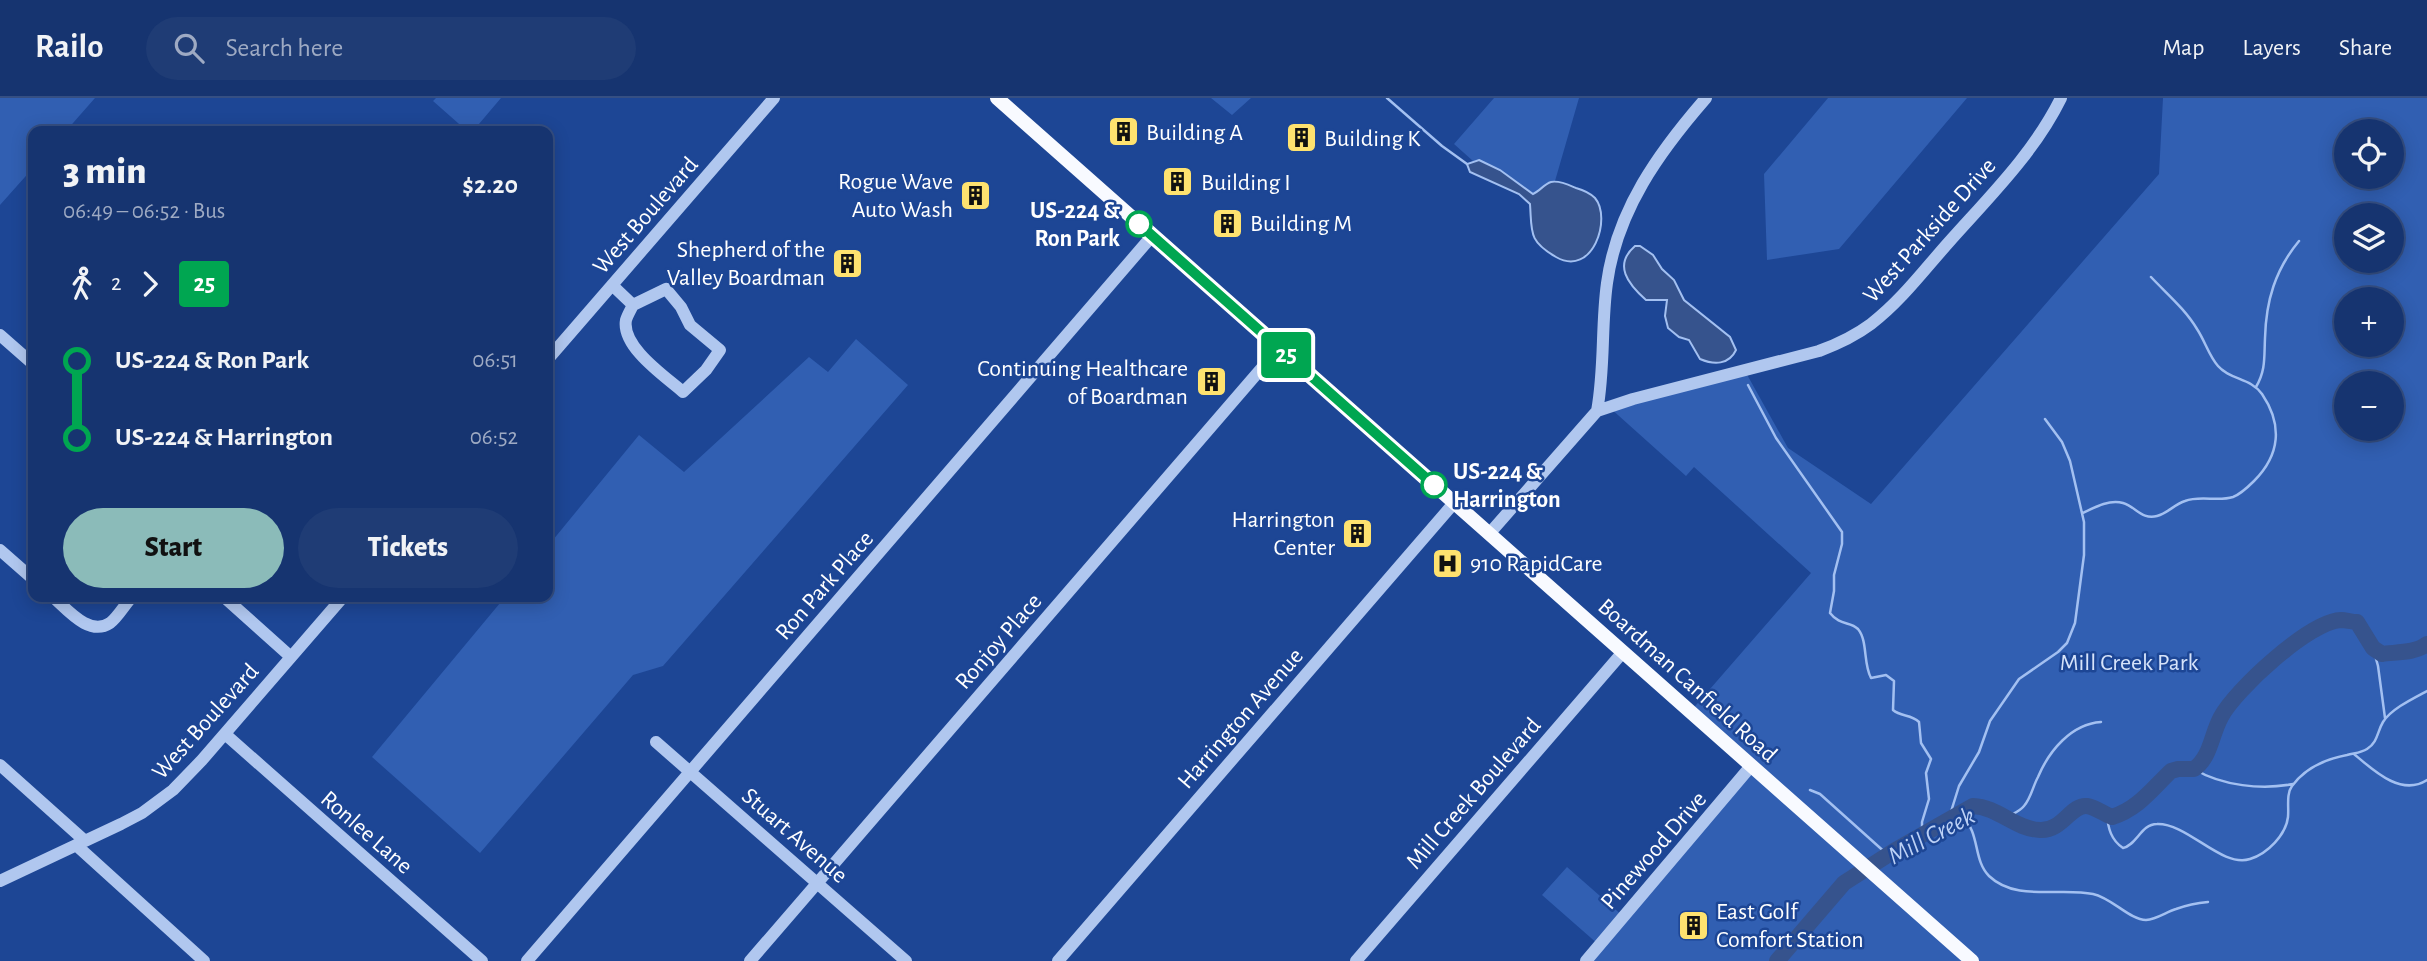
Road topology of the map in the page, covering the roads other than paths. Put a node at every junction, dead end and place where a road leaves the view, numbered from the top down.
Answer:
1 (774, 98) edge
2 (997, 98) edge
3 (1706, 98) edge
4 (2061, 98) edge
5 (1152, 236) junction
6 (612, 285) junction
7 (633, 305) junction
8 (0, 335) edge
9 (1279, 348) junction
10 (553, 353) edge
11 (28, 360) edge
12 (1597, 411) junction
13 (1454, 503) junction
14 (1489, 534) junction
15 (0, 550) edge
16 (28, 575) edge
17 (59, 602) edge
18 (128, 602) edge
19 (230, 602) edge
20 (339, 602) edge
21 (1623, 652) junction
22 (291, 657) junction
23 (225, 734) junction
24 (656, 742) dead end
25 (0, 765) edge
26 (1752, 766) junction
27 (691, 772) junction
28 (81, 843) junction
29 (0, 881) edge
30 (816, 883) junction
31 (204, 961) edge
32 (482, 961) edge
33 (527, 961) edge
34 (750, 961) edge
35 (906, 961) edge
36 (1058, 961) edge
37 (1356, 961) edge
38 (1586, 961) edge
39 (1972, 961) edge

1 - 6 street, West Boulevard
2 - 5 main road, Boardman Canfield Road
3 - 12 street
4 - 12 street, West Parkside Drive
5 - 9 main road, Boardman Canfield Road
5 - 27 street, Ron Park Place
6 - 7 street
6 - 10 street, West Boulevard
7 - 7 street
8 - 11 street
9 - 13 main road, Boardman Canfield Road
9 - 30 street, Ronjoy Place
12 - 14 street
13 - 14 main road, Boardman Canfield Road
13 - 36 street, Harrington Avenue
14 - 21 main road, Boardman Canfield Road
15 - 16 street
17 - 18 street
19 - 22 street
20 - 22 street, West Boulevard
21 - 26 main road, Boardman Canfield Road
21 - 37 street, Mill Creek Boulevard
22 - 23 street, West Boulevard
23 - 28 street, West Boulevard
23 - 32 street, Ronlee Lane
24 - 27 street, Stuart Avenue
25 - 28 street
26 - 38 street, Pinewood Drive
26 - 39 main road, Boardman Canfield Road
27 - 30 street, Stuart Avenue
27 - 33 street, Ron Park Place
28 - 29 street, West Boulevard
28 - 31 street
30 - 34 street, Ronjoy Place
30 - 35 street, Stuart Avenue

